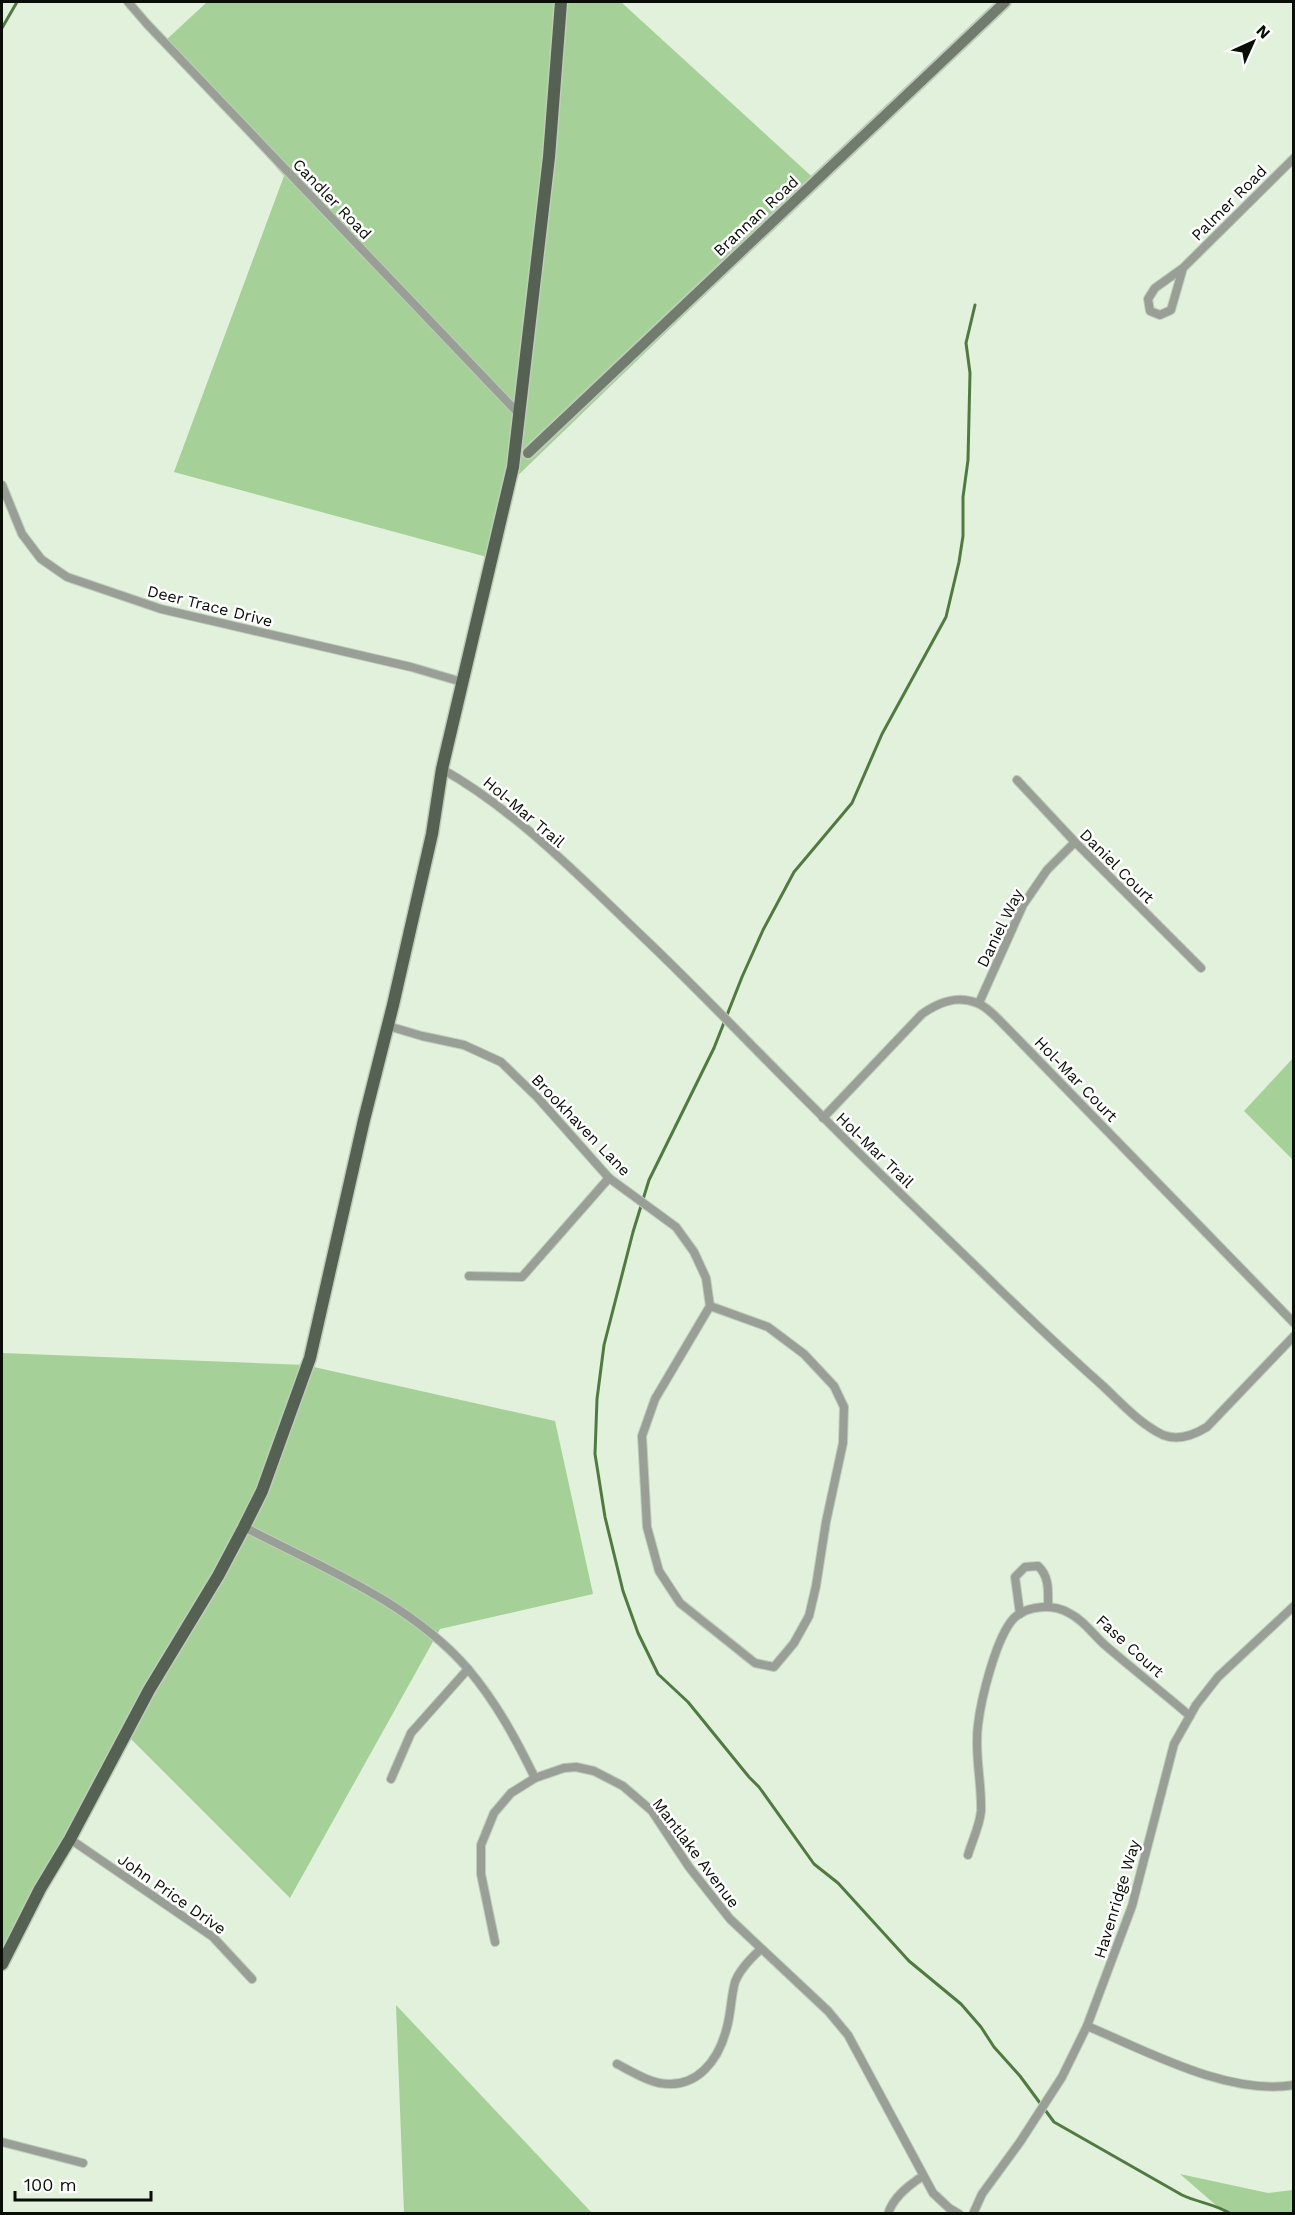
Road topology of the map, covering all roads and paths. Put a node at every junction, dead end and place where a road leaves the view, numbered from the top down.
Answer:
1 (128, 2) edge
2 (561, 2) edge
3 (1005, 2) edge
4 (1293, 158) edge
5 (1182, 267) junction
6 (518, 413) junction
7 (528, 453) joint
8 (513, 467) junction
9 (2, 485) edge
10 (462, 681) junction
11 (442, 769) junction
12 (1017, 780) dead end
13 (1075, 842) junction
14 (1201, 968) dead end
15 (979, 1003) junction
16 (388, 1026) junction
17 (823, 1118) junction
18 (609, 1178) junction
19 (469, 1276) dead end
20 (710, 1306) junction
21 (1293, 1323) edge
22 (1293, 1336) edge
23 (244, 1527) junction
24 (1293, 1606) edge
25 (1048, 1607) junction
26 (1020, 1614) junction
27 (468, 1669) junction
28 (1190, 1716) junction
29 (535, 1778) junction
30 (391, 1779) dead end
31 (70, 1839) junction
32 (968, 1855) dead end
33 (495, 1942) dead end
34 (761, 1949) junction
35 (2, 1964) edge
36 (252, 1979) dead end
37 (1087, 2026) junction
38 (617, 2064) dead end
39 (1293, 2085) edge
40 (2, 2142) edge
41 (83, 2163) dead end
42 (923, 2176) junction
43 (888, 2214) edge
44 (959, 2214) edge
45 (973, 2214) edge

1 - 6 street, Candler Road
2 - 6 main road
3 - 7 street, Brannan Road
4 - 5 street, Palmer Road
5 - 5 street, Palmer Road
6 - 8 main road
7 - 8 street
8 - 10 main road
9 - 10 street, Deer Trace Drive
10 - 11 main road
11 - 16 main road
11 - 17 street, Hol-Mar Trail
12 - 13 street, Daniel Court
13 - 14 street, Daniel Court
13 - 15 street, Daniel Way
15 - 17 street
15 - 21 street, Hol-Mar Court
16 - 18 street, Brookhaven Lane
16 - 23 main road
17 - 22 street, Hol-Mar Trail
18 - 19 street
18 - 20 street, Brookhaven Lane
20 - 20 street
23 - 27 street
23 - 31 main road
24 - 28 street, Havenridge Way
25 - 26 street
25 - 26 street
25 - 28 street, Fase Court
26 - 32 street
27 - 29 street
27 - 30 street
28 - 37 street, Havenridge Way
29 - 33 street, Mantlake Avenue
29 - 34 street, Mantlake Avenue
31 - 35 main road
31 - 36 street, John Price Drive
34 - 38 street
34 - 42 street, Mantlake Avenue
37 - 39 street
37 - 45 street, Havenridge Way
40 - 41 street
42 - 43 street
42 - 44 street, Mantlake Avenue

